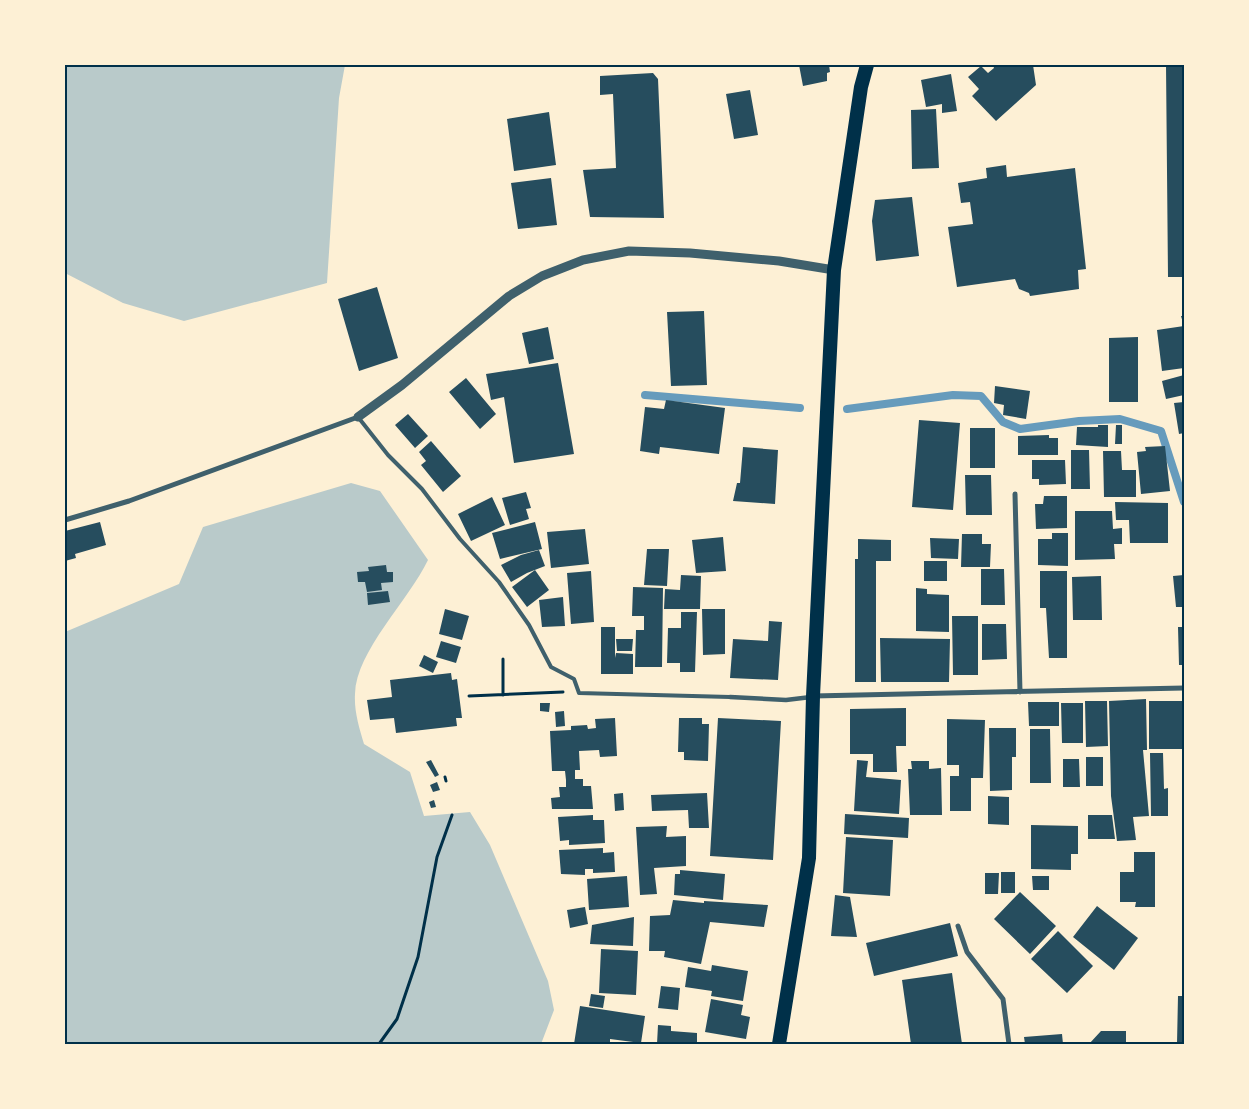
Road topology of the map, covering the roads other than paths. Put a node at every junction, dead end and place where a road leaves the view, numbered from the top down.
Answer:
1 (867, 65) edge
2 (834, 270) junction
3 (358, 417) junction
4 (1015, 494) dead end
5 (65, 520) edge
6 (1184, 688) edge
7 (1020, 692) junction
8 (812, 696) junction
9 (730, 697) joint
10 (958, 926) dead end
11 (779, 1044) edge
12 (1009, 1044) edge

1 - 2 highway
2 - 3 street
2 - 8 highway
3 - 5 street
3 - 9 lane
4 - 7 street
6 - 7 street
7 - 8 street
8 - 9 street
8 - 11 highway
10 - 12 street

